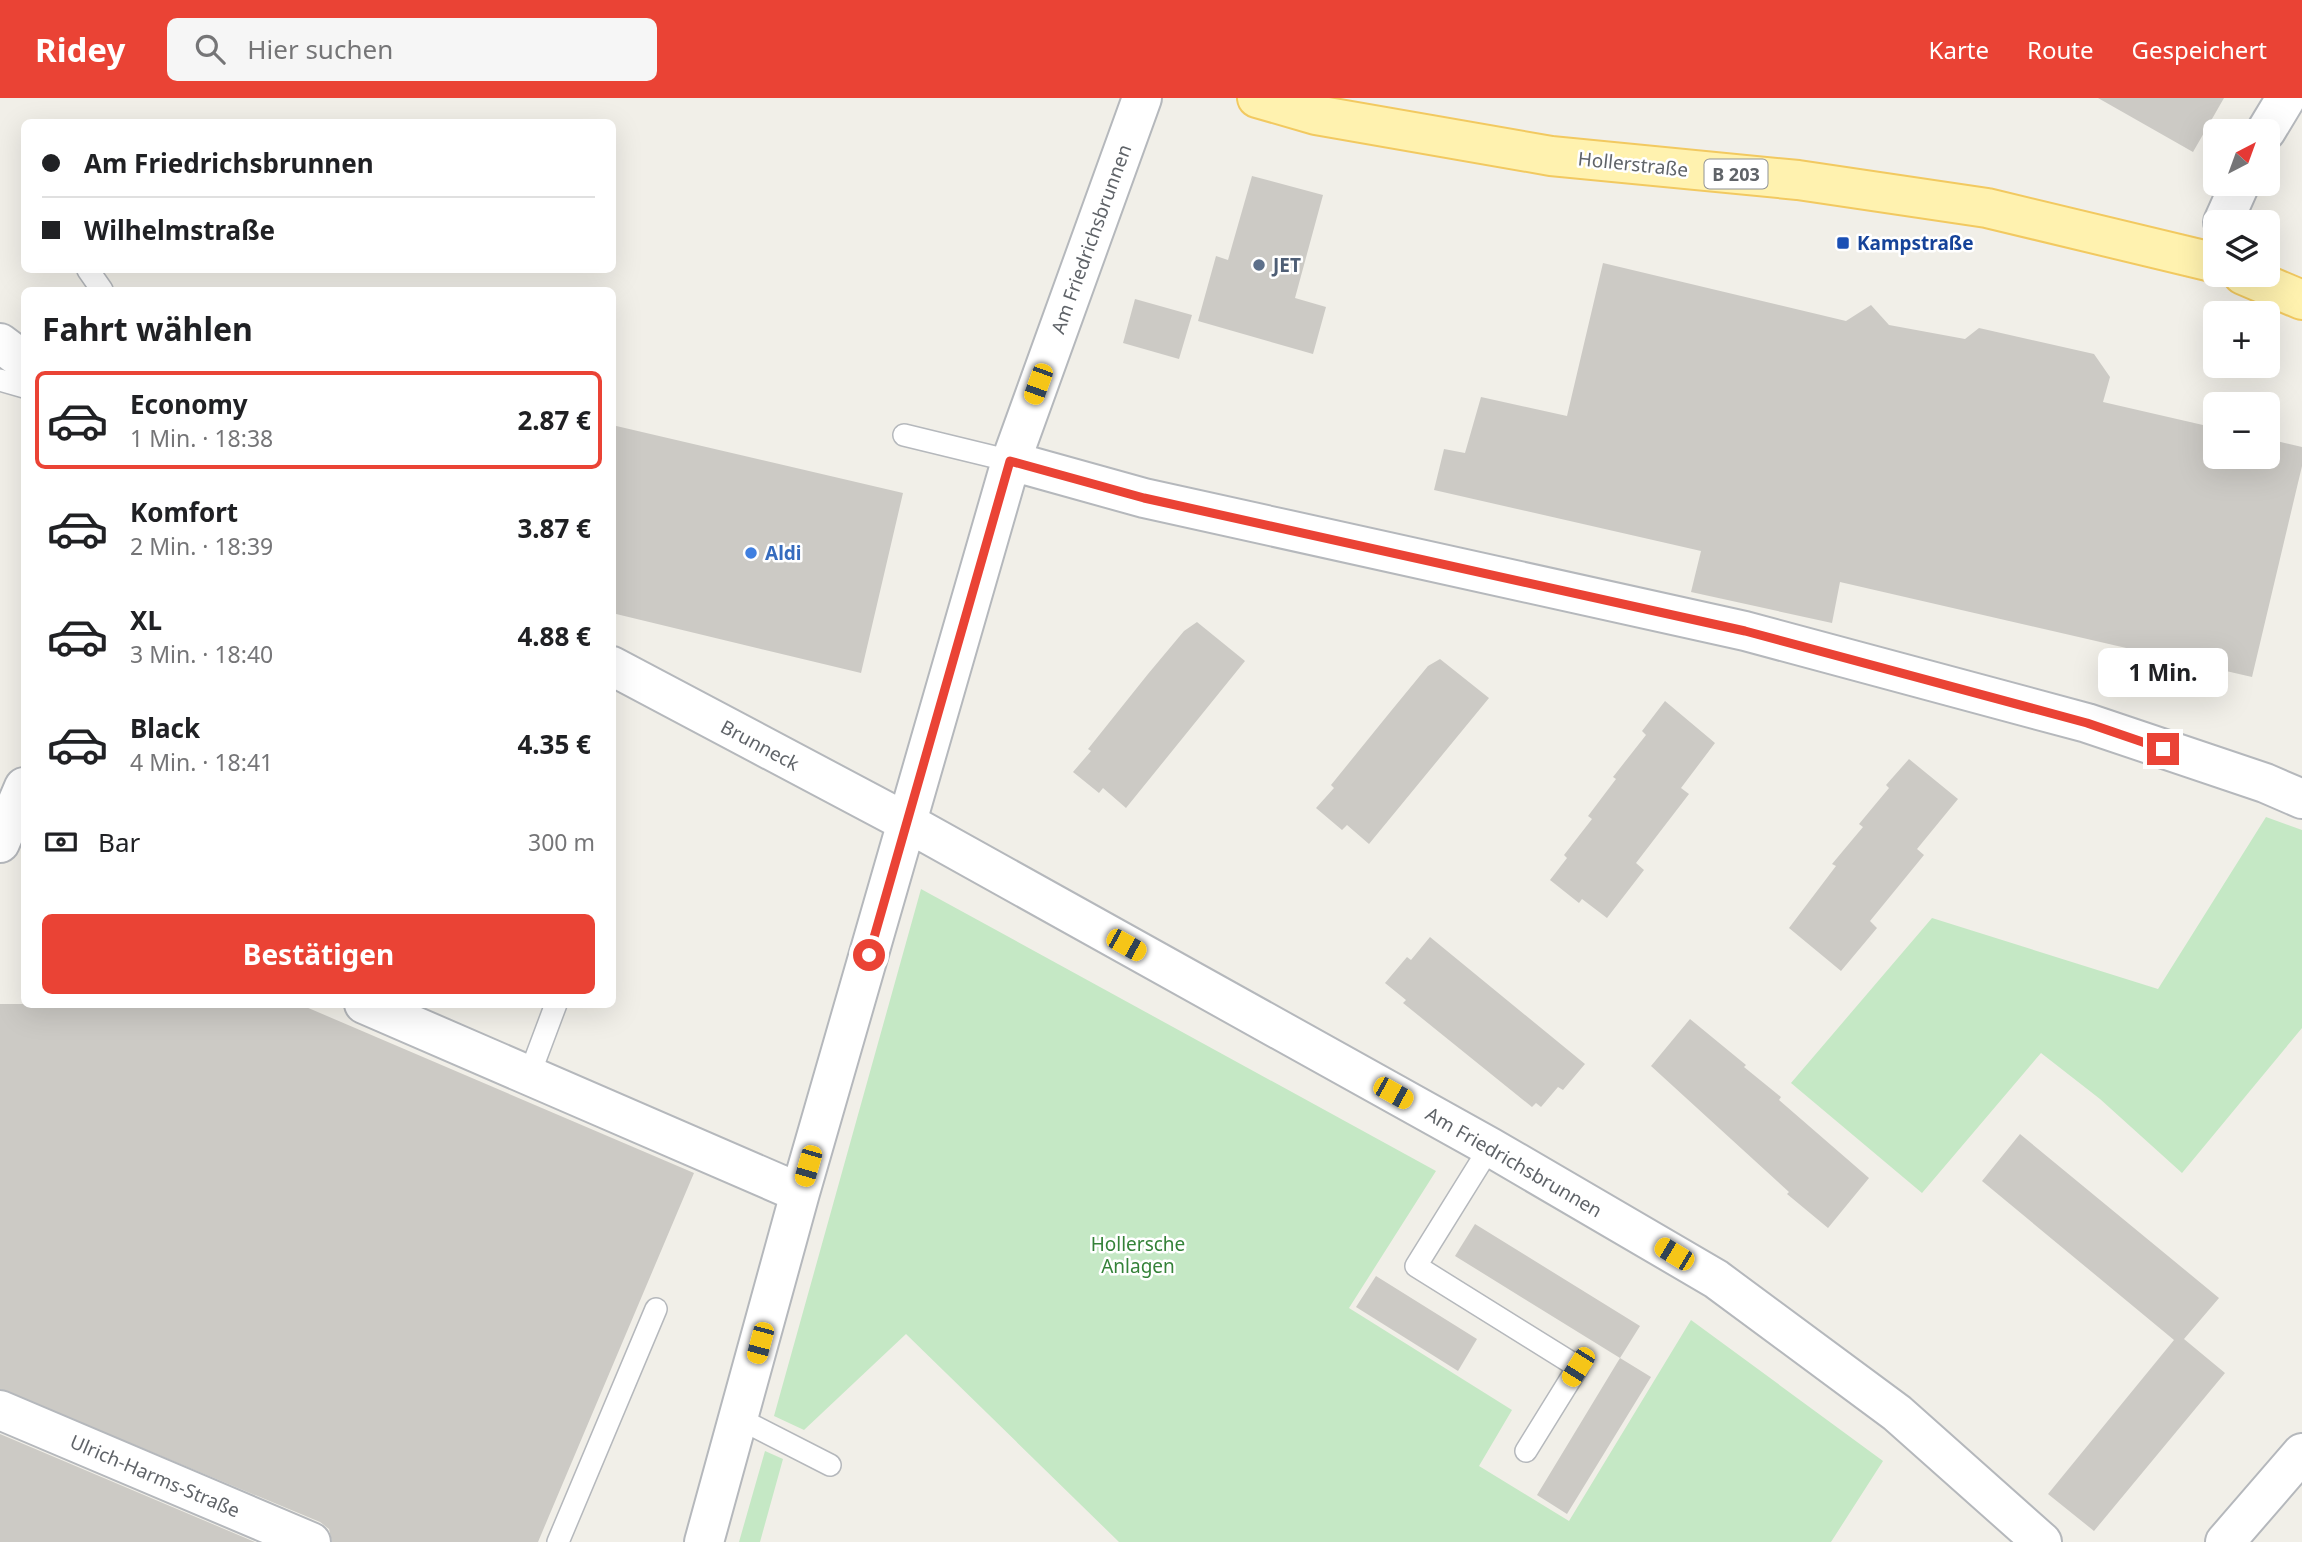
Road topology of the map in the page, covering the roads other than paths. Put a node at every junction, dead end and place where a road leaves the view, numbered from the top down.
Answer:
1 (1142, 98) edge
2 (1257, 98) edge
3 (2286, 98) edge
4 (2273, 119) edge
5 (2203, 258) edge
6 (2274, 287) edge
7 (2302, 300) edge
8 (0, 343) edge
9 (21, 359) edge
10 (0, 380) edge
11 (21, 386) edge
12 (904, 435) dead end
13 (1010, 461) junction
14 (616, 668) edge
15 (21, 795) edge
16 (2302, 799) edge
17 (908, 823) junction
18 (0, 845) edge
19 (21, 856) edge
20 (373, 1008) edge
21 (554, 1008) edge
22 (529, 1076) junction
23 (1490, 1147) junction
24 (800, 1193) junction
25 (656, 1309) dead end
26 (0, 1410) edge
27 (740, 1419) junction
28 (1526, 1451) dead end
29 (2302, 1453) edge
30 (830, 1465) dead end
31 (311, 1542) edge
32 (558, 1542) edge
33 (704, 1542) edge
34 (2042, 1542) edge
35 (2225, 1542) edge

1 - 13 street, Am Friedrichsbrunnen
2 - 5 main road, Hollerstraße / B 203
3 - 4 street
6 - 7 main road, Hollerstraße / B 203
8 - 9 street
10 - 11 lane
12 - 13 lane
13 - 16 street
13 - 17 street, Am Friedrichsbrunnen
14 - 17 street, Brunneck
15 - 18 street
17 - 23 street, Am Friedrichsbrunnen
17 - 24 street, Am Friedrichsbrunnen
18 - 19 street
20 - 22 street
21 - 22 lane
22 - 24 street
23 - 28 lane
23 - 34 street, Am Friedrichsbrunnen
24 - 27 street, Am Friedrichsbrunnen
25 - 32 lane
26 - 31 street, Ulrich-Harms-Straße
27 - 30 lane
27 - 33 street, Am Friedrichsbrunnen
29 - 35 street

